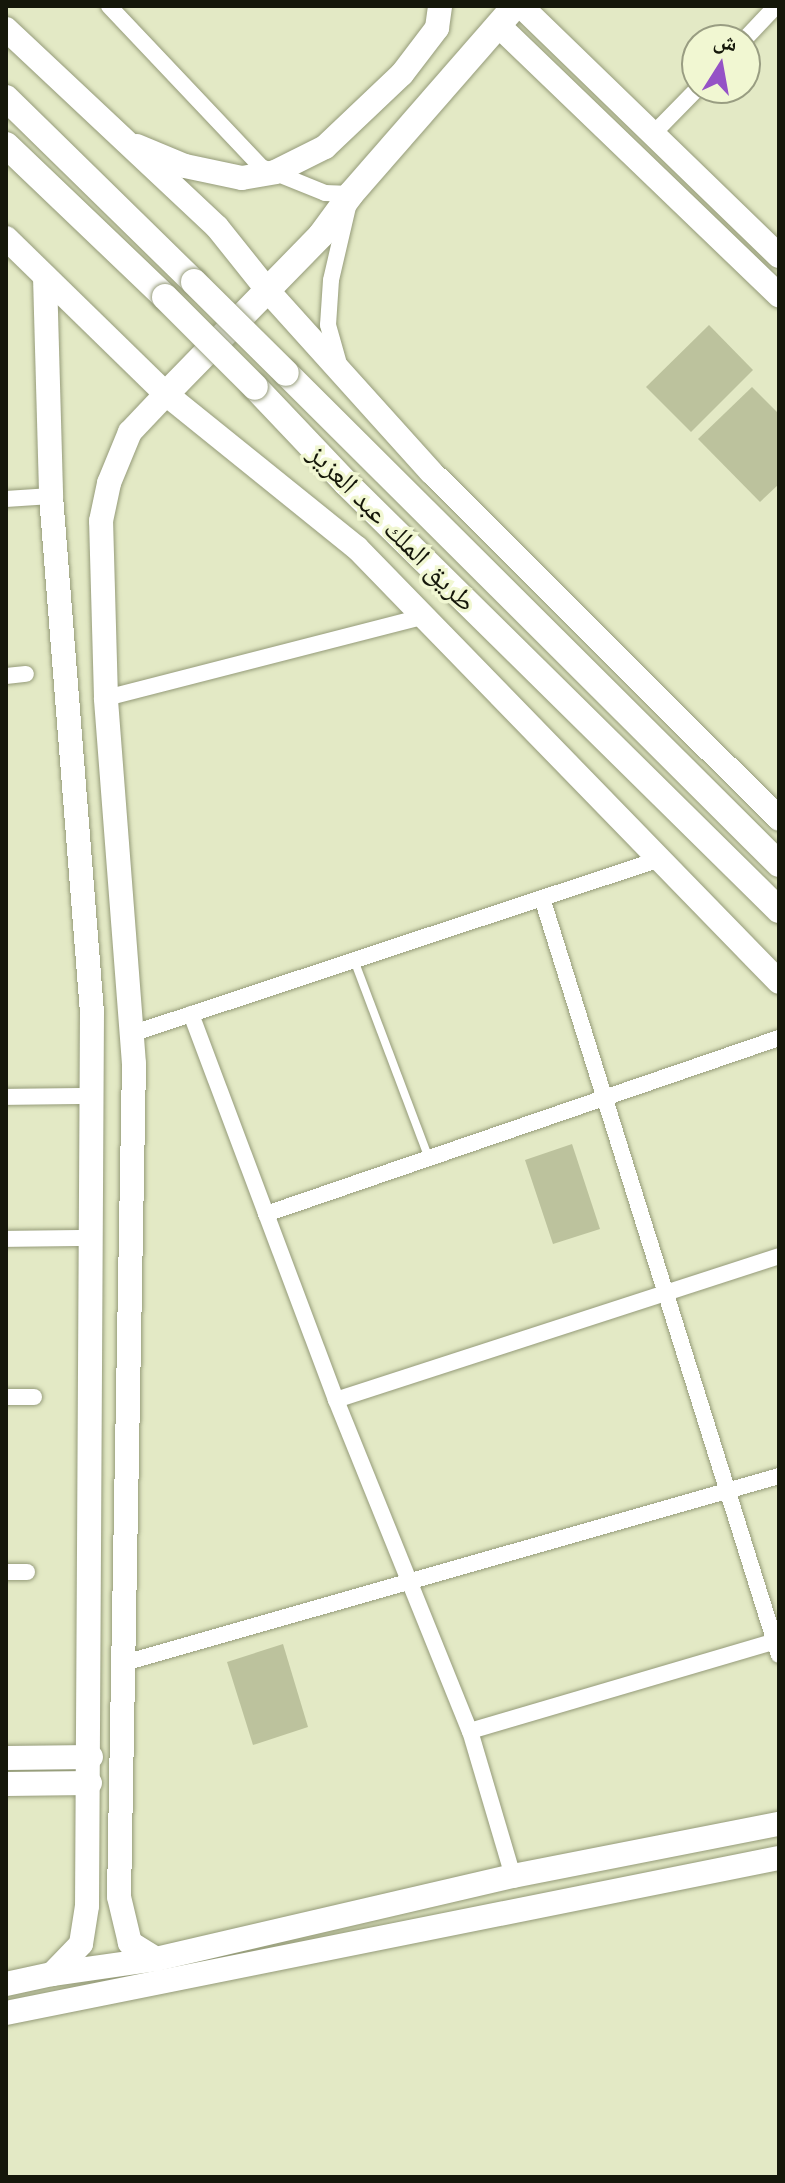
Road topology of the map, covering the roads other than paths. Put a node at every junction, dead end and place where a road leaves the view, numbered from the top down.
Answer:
1 (109, 6) edge
2 (440, 6) edge
3 (521, 6) edge
4 (776, 6) edge
5 (506, 16) edge
6 (759, 24) edge
7 (6, 29) edge
8 (6, 98) edge
9 (682, 104) edge
10 (653, 134) junction
11 (123, 140) junction
12 (6, 145) edge
13 (275, 172) junction
14 (351, 194) junction
15 (6, 238) edge
16 (778, 254) edge
17 (45, 277) junction
18 (268, 291) junction
19 (779, 295) edge
20 (341, 371) junction
21 (166, 394) junction
22 (51, 496) junction
23 (6, 499) edge
24 (426, 616) junction
25 (26, 674) dead end
26 (6, 676) edge
27 (106, 698) junction
28 (779, 819) edge
29 (657, 860) junction
30 (779, 864) edge
31 (542, 898) junction
32 (779, 910) edge
33 (354, 960) junction
34 (779, 982) edge
35 (191, 1014) junction
36 (131, 1034) junction
37 (779, 1038) edge
38 (92, 1096) junction
39 (6, 1097) edge
40 (605, 1098) junction
41 (429, 1158) junction
42 (266, 1214) junction
43 (91, 1238) junction
44 (6, 1239) edge
45 (779, 1256) edge
46 (666, 1295) junction
47 (6, 1397) edge
48 (34, 1397) dead end
49 (336, 1400) junction
50 (779, 1476) edge
51 (728, 1492) junction
52 (6, 1572) edge
53 (27, 1572) dead end
54 (411, 1581) junction
55 (777, 1648) edge
56 (124, 1663) junction
57 (470, 1731) junction
58 (91, 1757) junction
59 (6, 1758) edge
60 (90, 1783) junction
61 (6, 1784) edge
62 (779, 1824) edge
63 (779, 1858) edge
64 (513, 1876) junction
65 (156, 1959) junction
66 (52, 1974) junction
67 (6, 1984) edge
68 (6, 2013) edge

1 - 13 street
2 - 13 street
3 - 10 street
4 - 6 street
5 - 14 main road
5 - 19 street
7 - 11 street
8 - 30 main road, bridge
9 - 10 street
10 - 16 street
11 - 13 street
11 - 18 street
12 - 32 main road, طريق الملك عبد العزيز, bridge
13 - 14 street
14 - 18 main road
14 - 20 street
15 - 17 street
17 - 21 street
17 - 22 street
18 - 20 street
18 - 21 main road
20 - 28 street
21 - 24 street
21 - 27 street
22 - 23 street
22 - 38 street
24 - 27 street
24 - 29 street
25 - 26 street
27 - 36 street
29 - 31 street
29 - 34 street
31 - 33 street
31 - 40 street
33 - 35 street
33 - 41 lane
35 - 36 street
35 - 42 street
36 - 56 street
37 - 40 street
38 - 39 street
38 - 43 street
40 - 41 street
40 - 46 street
41 - 42 street
42 - 49 street
43 - 44 street
43 - 58 street
45 - 46 street
46 - 49 street
46 - 51 street
47 - 48 street
49 - 54 street
50 - 51 street
51 - 54 street
51 - 55 street
52 - 53 street
54 - 56 street
54 - 57 street
55 - 57 street
56 - 65 street
57 - 64 street
58 - 59 street
58 - 60 street
60 - 61 street
60 - 66 street
62 - 64 street
63 - 68 street
64 - 65 street
65 - 66 street
66 - 67 street

